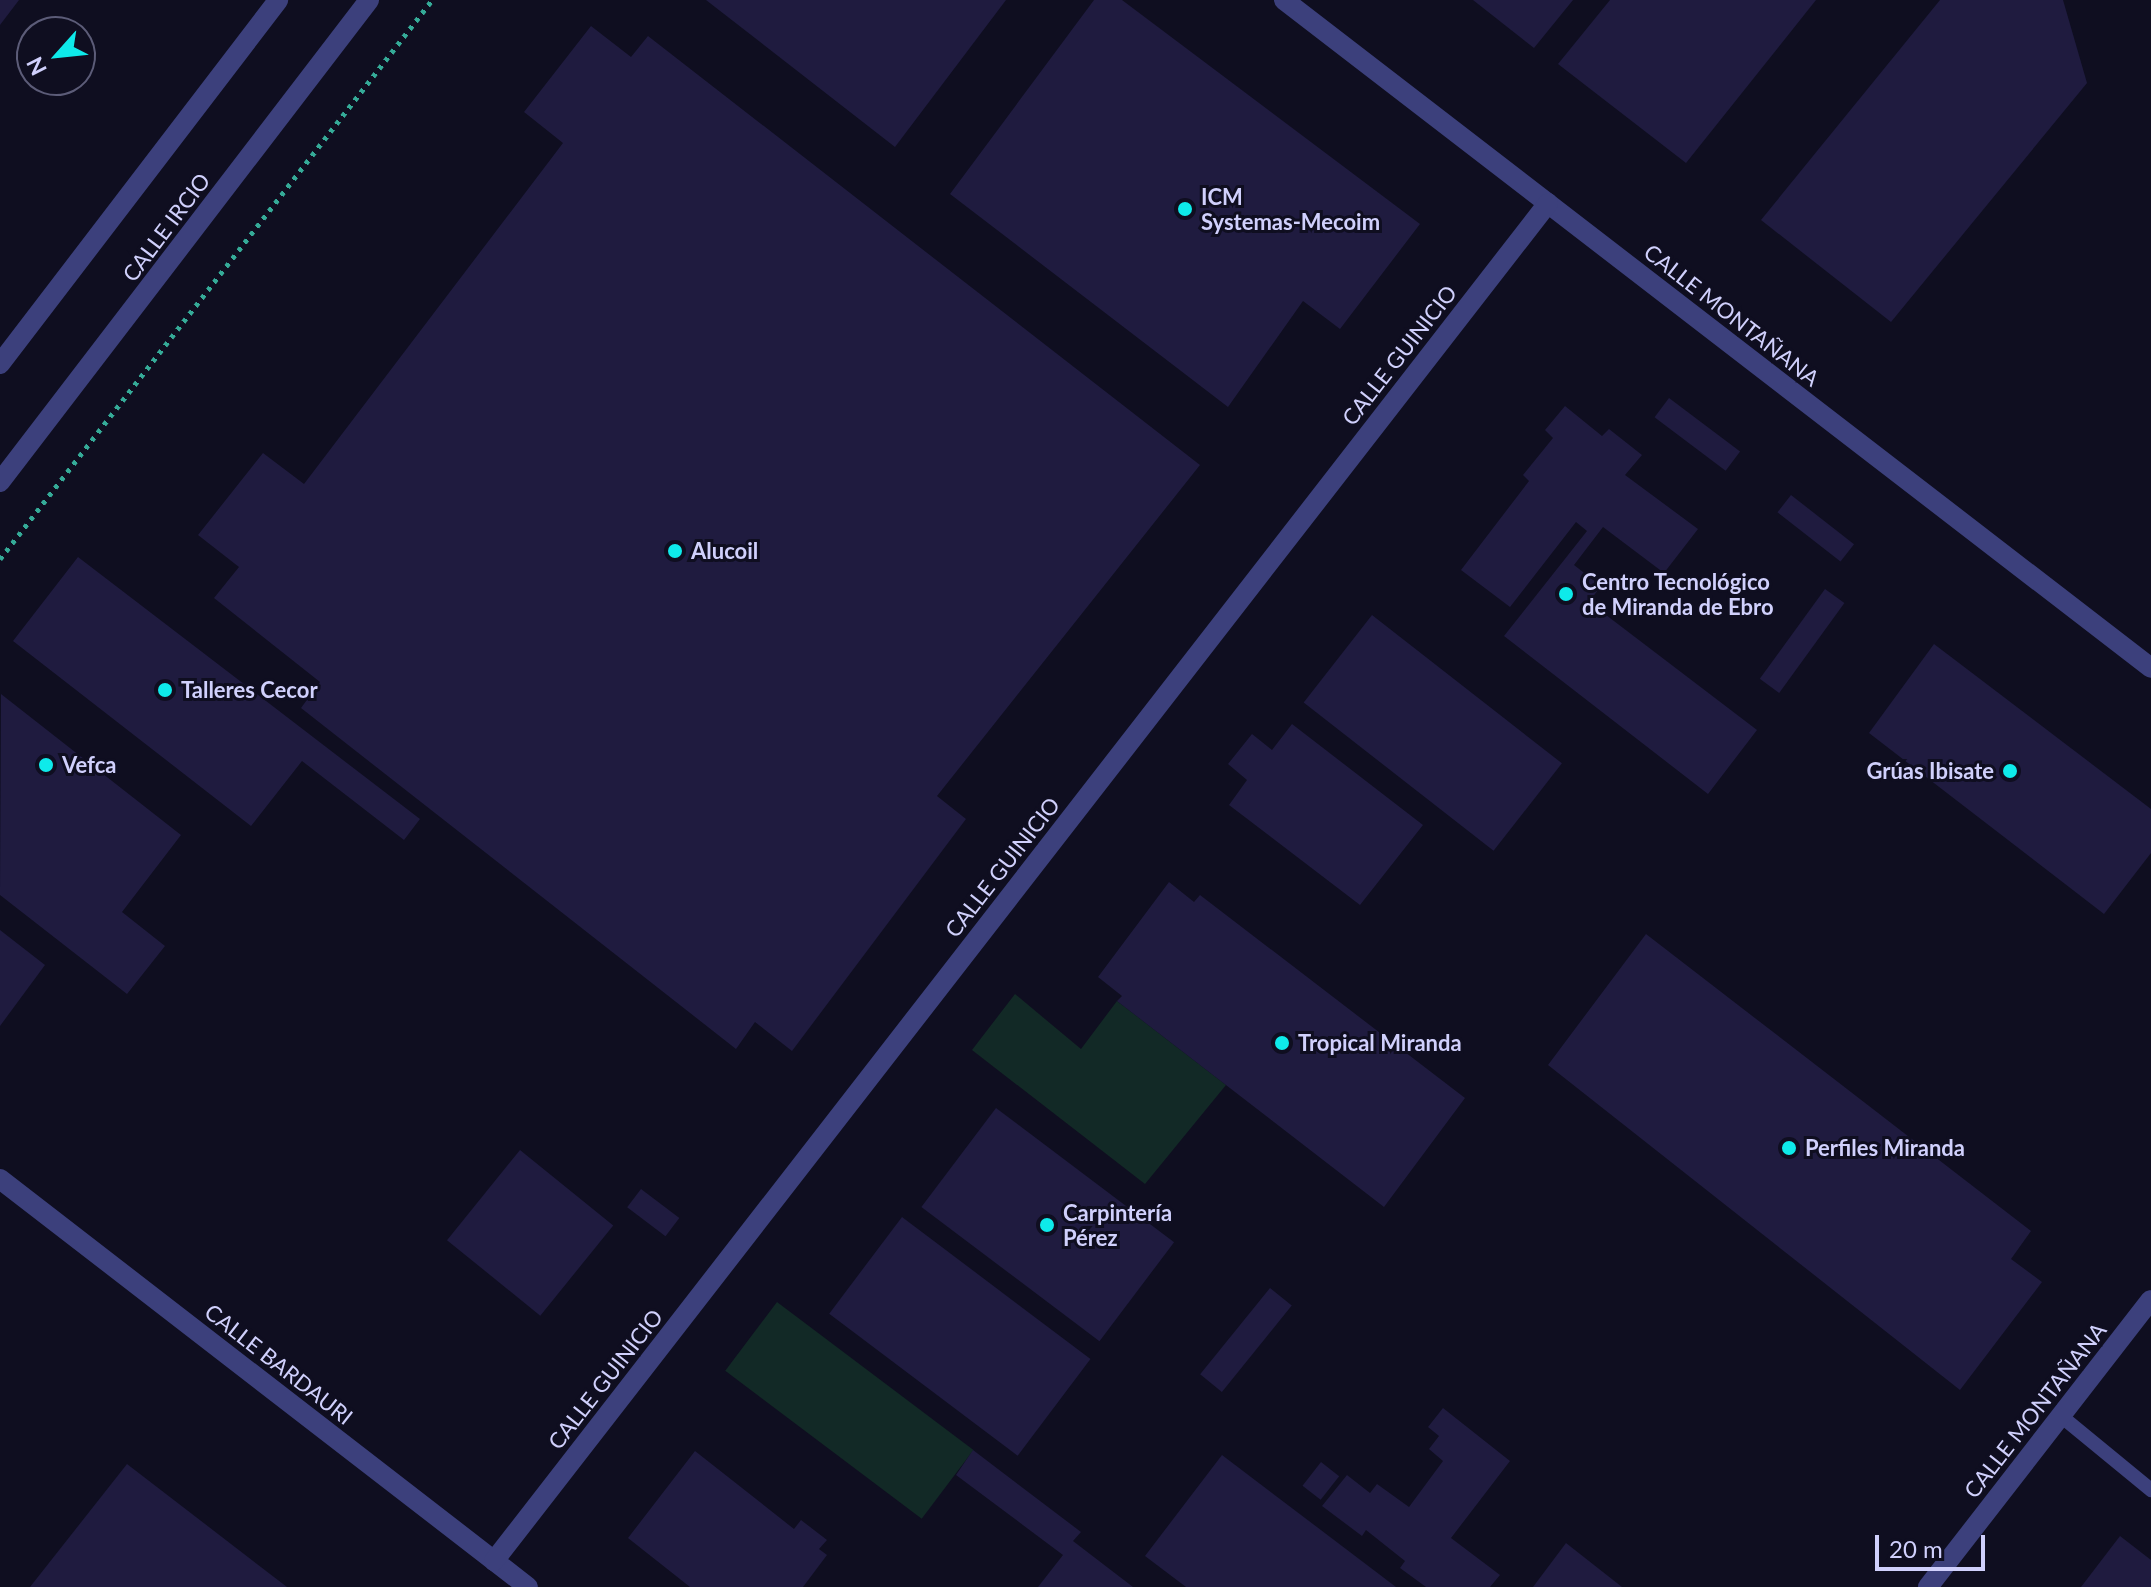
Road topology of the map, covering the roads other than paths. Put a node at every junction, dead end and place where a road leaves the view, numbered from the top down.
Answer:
1 (278, 0) edge
2 (369, 0) edge
3 (1284, 0) edge
4 (1548, 203) junction
5 (0, 364) edge
6 (0, 482) edge
7 (2151, 668) edge
8 (0, 1179) edge
9 (2151, 1300) edge
10 (2061, 1416) junction
11 (2151, 1490) edge
12 (494, 1561) junction
13 (528, 1587) edge
14 (1928, 1587) edge

1 - 5 street
2 - 6 street, CALLE IRCIO
3 - 4 street, CALLE MONTAÑANA
4 - 7 street, CALLE MONTAÑANA
4 - 12 street, CALLE GUINICIO
8 - 12 street, CALLE BARDAURI
9 - 10 street, CALLE MONTAÑANA
10 - 11 lane
10 - 14 street, CALLE MONTAÑANA
12 - 13 street, CALLE BARDAURI

